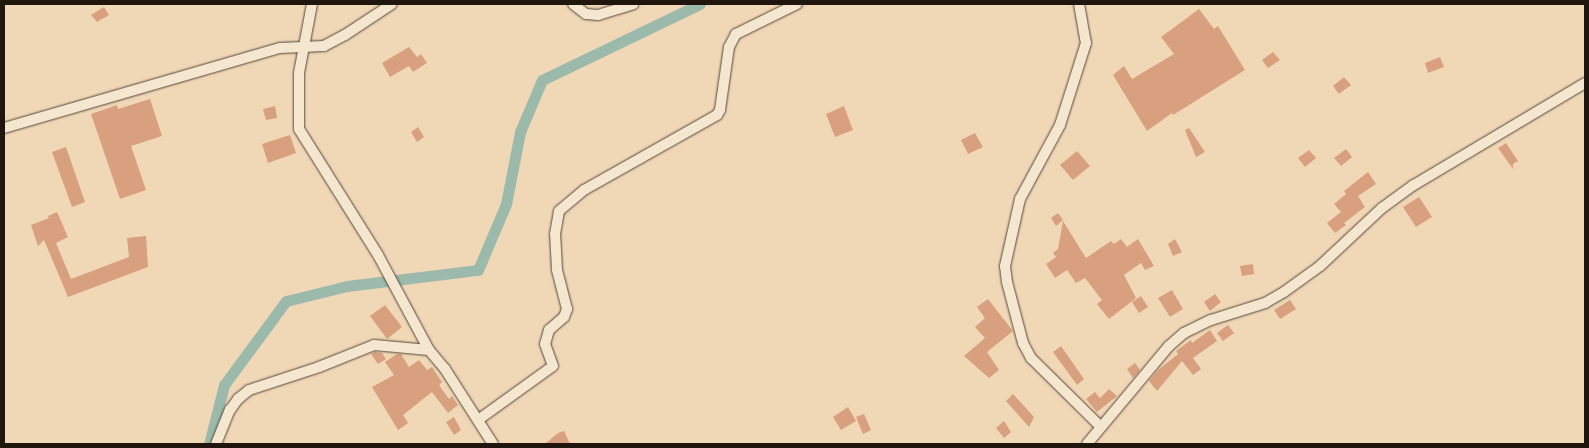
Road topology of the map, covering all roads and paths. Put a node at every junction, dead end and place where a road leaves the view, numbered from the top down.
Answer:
1 (312, 4) edge
2 (392, 4) edge
3 (573, 4) edge
4 (633, 4) edge
5 (797, 4) edge
6 (1079, 4) edge
7 (782, 8) edge
8 (304, 46) junction
9 (1585, 83) edge
10 (4, 128) edge
11 (429, 350) junction
12 (478, 420) junction
13 (1101, 427) junction
14 (216, 444) edge
15 (494, 444) edge
16 (1087, 444) edge

1 - 8 street
2 - 8 street
3 - 4 street
5 - 7 street
6 - 13 street
7 - 12 street
8 - 10 street
8 - 11 street
9 - 13 street
11 - 12 street
11 - 14 street
12 - 15 street
13 - 16 street

